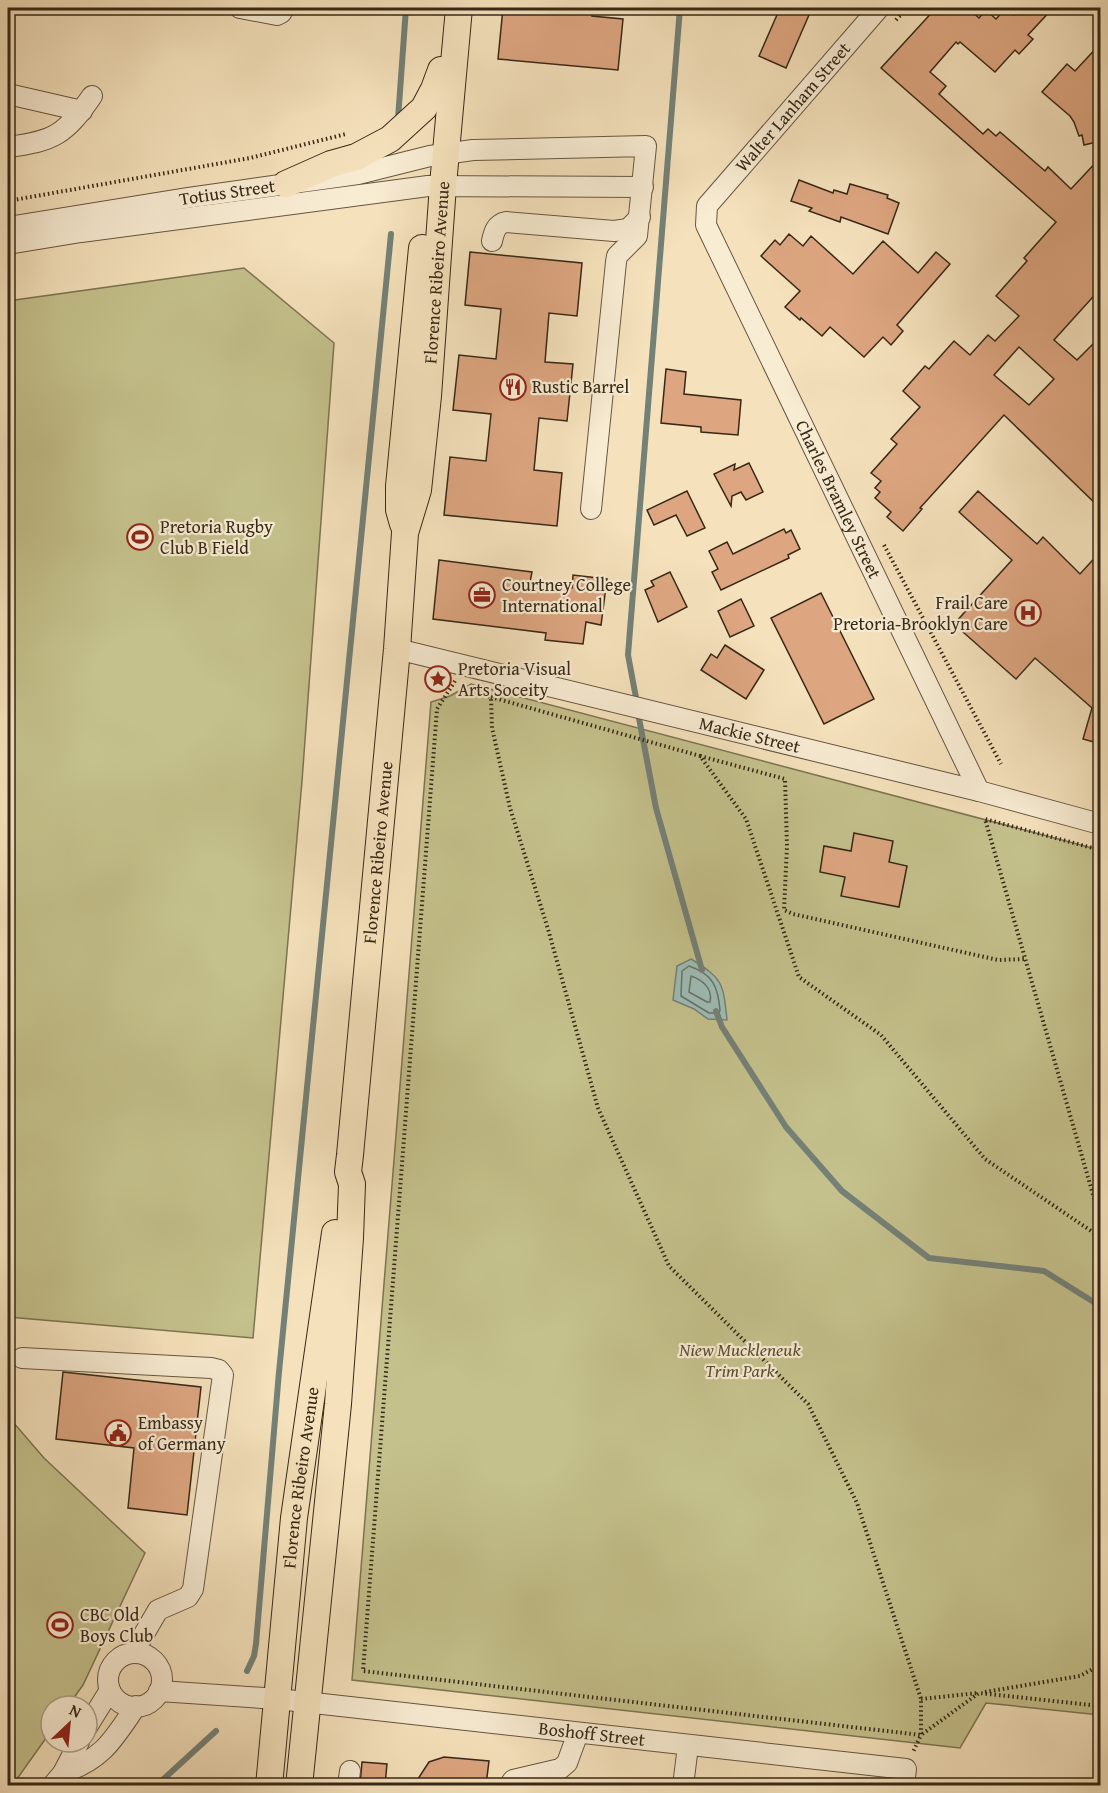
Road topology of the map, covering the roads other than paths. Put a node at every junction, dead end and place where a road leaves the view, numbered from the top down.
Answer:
1 (240, 8) edge
2 (284, 8) edge
3 (445, 8) edge
4 (459, 8) edge
5 (879, 8) edge
6 (441, 70) junction
7 (8, 94) edge
8 (8, 147) edge
9 (438, 155) junction
10 (285, 184) junction
11 (436, 186) junction
12 (643, 187) junction
13 (707, 206) joint
14 (640, 217) junction
15 (8, 227) edge
16 (492, 241) dead end
17 (8, 244) edge
18 (591, 508) dead end
19 (397, 649) junction
20 (979, 791) junction
21 (1101, 824) edge
22 (348, 1172) junction
23 (22, 1358) dead end
24 (133, 1653) junction
25 (110, 1690) junction
26 (159, 1691) junction
27 (278, 1699) junction
28 (307, 1703) junction
29 (136, 1706) junction
30 (99, 1708) edge
31 (578, 1733) junction
32 (688, 1746) junction
33 (72, 1754) edge
34 (905, 1777) edge
35 (58, 1779) edge
36 (269, 1785) edge
37 (299, 1785) edge
38 (509, 1785) edge
39 (683, 1785) edge

1 - 2 street
3 - 6 main road, Florence Ribeiro Avenue
4 - 9 main road, Florence Ribeiro Avenue
5 - 13 street, Walter Lanham Street
6 - 9 main road, Florence Ribeiro Avenue
6 - 10 main road
7 - 8 street
9 - 10 street, Totius Street
9 - 11 main road, Florence Ribeiro Avenue
9 - 12 street, Totius Street
10 - 15 street, Totius Street
11 - 12 street, Totius Street
11 - 17 street, Totius Street
11 - 19 main road, Florence Ribeiro Avenue
12 - 14 street
13 - 20 street, Charles Bramley Street
14 - 16 street
14 - 18 street
19 - 20 street, Mackie Street
19 - 22 main road, Florence Ribeiro Avenue
20 - 21 street, Mackie Street
22 - 27 main road, Florence Ribeiro Avenue
22 - 28 main road, Florence Ribeiro Avenue
23 - 24 street
24 - 25 street
24 - 26 street
25 - 29 street
25 - 30 street
26 - 27 street, Boshoff Street
26 - 29 street
27 - 28 street, Boshoff Street
27 - 36 main road, Florence Ribeiro Avenue
28 - 31 street, Boshoff Street
28 - 37 main road, Florence Ribeiro Avenue
29 - 35 street
31 - 32 street, Boshoff Street
31 - 38 street
32 - 34 street, Boshoff Street
32 - 39 street
33 - 35 street

